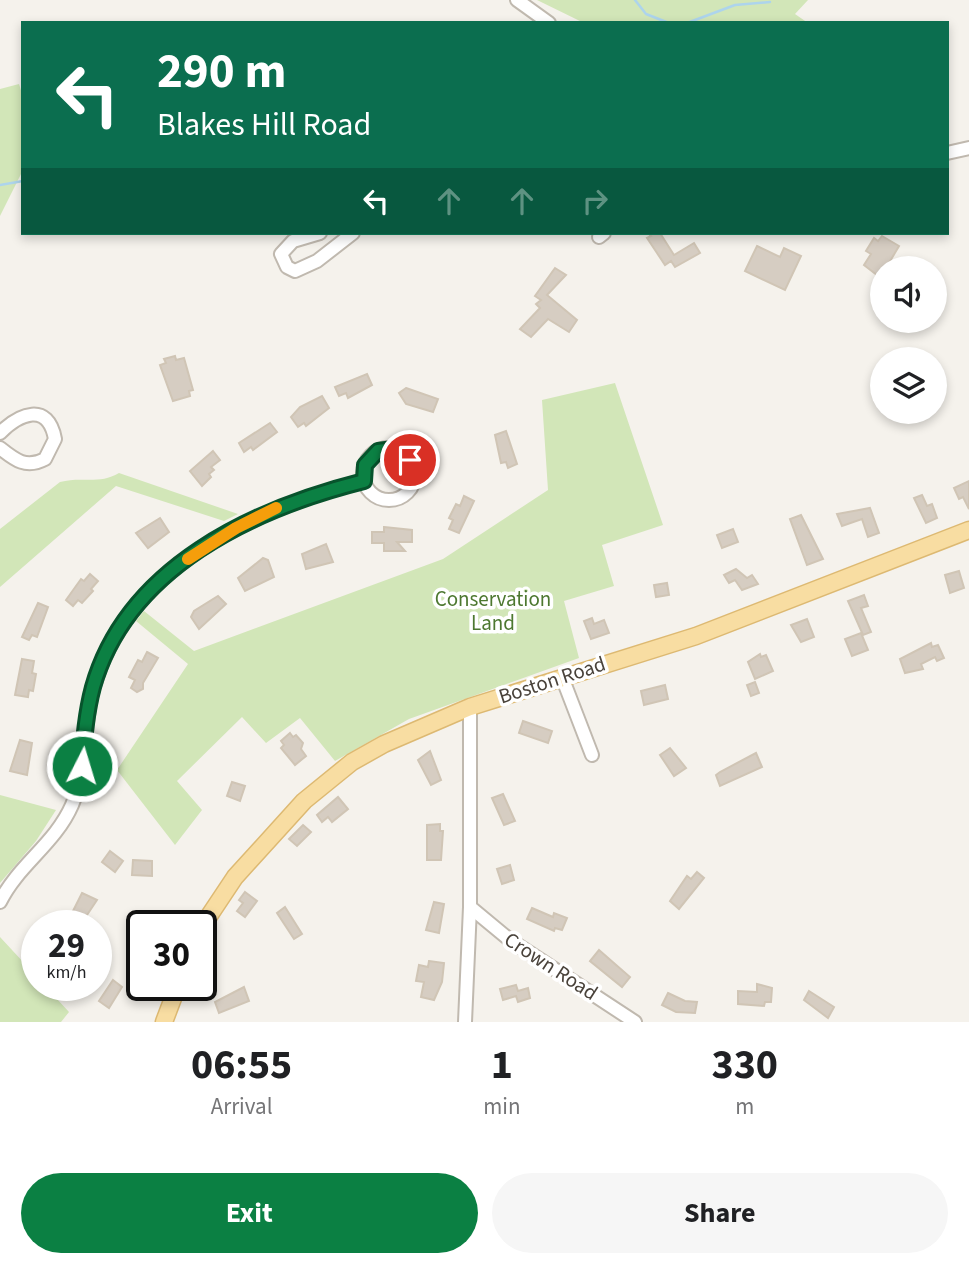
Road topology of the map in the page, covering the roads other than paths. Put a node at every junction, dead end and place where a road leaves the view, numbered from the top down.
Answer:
1 (517, 0) edge
2 (546, 21) edge
3 (969, 148) edge
4 (949, 153) edge
5 (313, 235) edge
6 (350, 235) edge
7 (0, 433) edge
8 (0, 448) edge
9 (364, 481) junction
10 (969, 530) edge
11 (562, 677) junction
12 (470, 707) junction
13 (592, 755) dead end
14 (0, 902) edge
15 (470, 907) junction
16 (213, 910) edge
17 (172, 1001) edge
18 (164, 1022) edge
19 (465, 1022) edge
20 (635, 1022) edge

1 - 2 street
3 - 4 street
5 - 6 street
7 - 8 street
9 - 9 street
9 - 14 street
10 - 11 main road, Boston Road
11 - 12 main road, Boston Road
11 - 13 street
12 - 15 street
12 - 16 main road, Boston Road
15 - 19 street
15 - 20 street, Crown Road
17 - 18 main road

